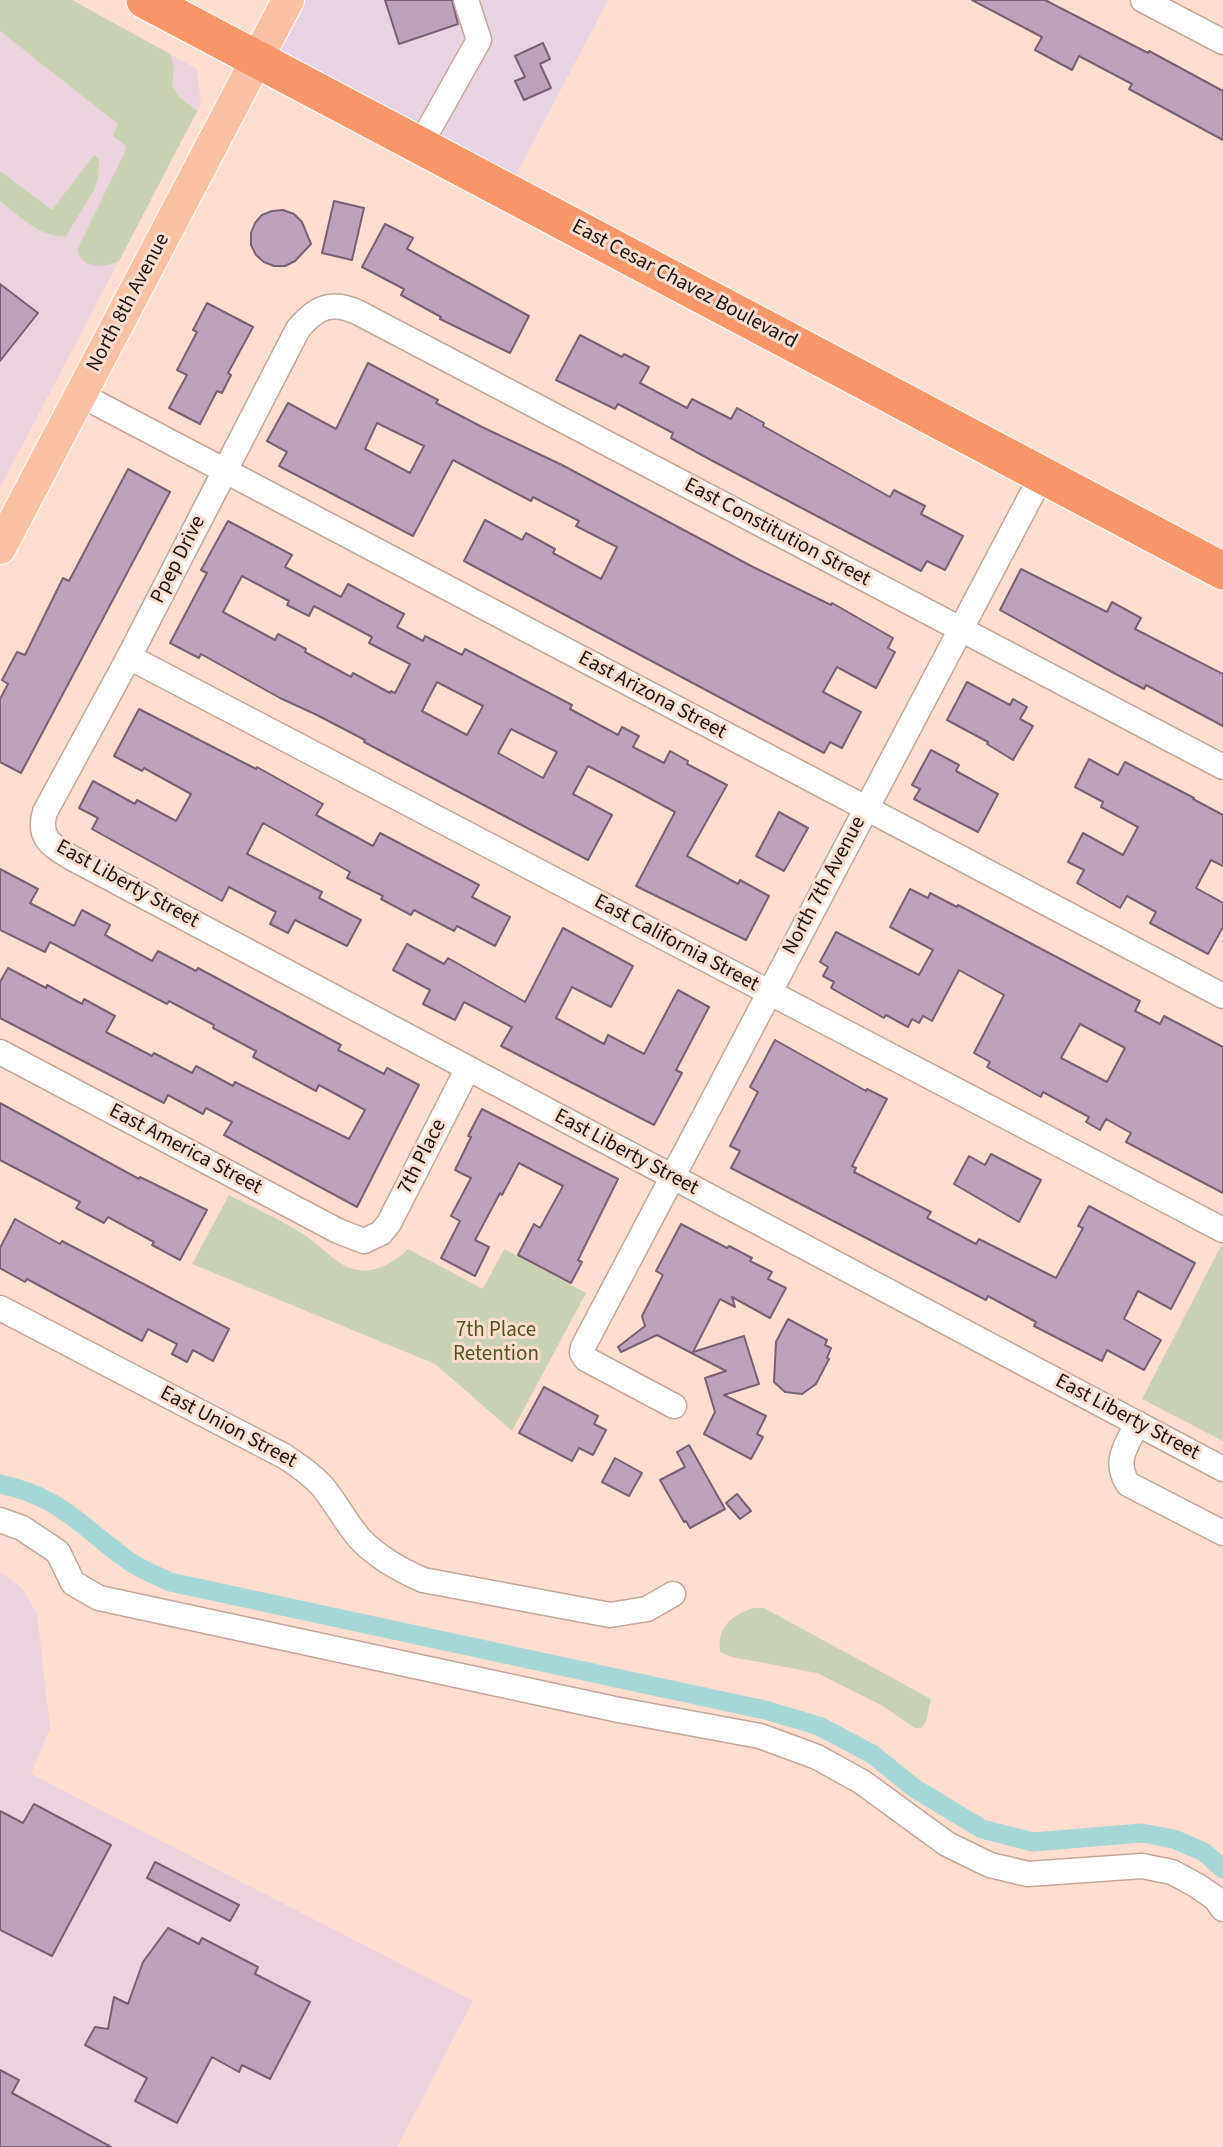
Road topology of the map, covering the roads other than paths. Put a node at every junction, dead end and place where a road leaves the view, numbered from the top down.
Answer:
1 (145, 0) edge
2 (288, 0) edge
3 (466, 0) edge
4 (1143, 0) edge
5 (1223, 42) edge
6 (257, 58) junction
7 (420, 145) junction
8 (330, 306) joint
9 (81, 395) junction
10 (225, 471) junction
11 (1042, 475) junction
12 (1223, 540) edge
13 (1166, 541) junction
14 (0, 548) edge
15 (1223, 571) edge
16 (960, 629) junction
17 (129, 657) junction
18 (1223, 767) edge
19 (866, 808) junction
20 (41, 825) joint
21 (769, 993) junction
22 (1223, 996) edge
23 (0, 1052) edge
24 (467, 1070) junction
25 (671, 1176) junction
26 (1223, 1230) edge
27 (372, 1239) joint
28 (0, 1308) edge
29 (674, 1406) dead end
30 (1137, 1423) junction
31 (1223, 1469) edge
32 (0, 1520) edge
33 (1223, 1533) edge
34 (673, 1594) dead end
35 (1223, 1909) edge

1 - 6 highway, East Cesar Chavez Boulevard
2 - 6 main road, North 8th Avenue
3 - 7 street
4 - 5 street
6 - 7 highway, East Cesar Chavez Boulevard
6 - 9 main road, North 8th Avenue
7 - 11 highway, East Cesar Chavez Boulevard
8 - 10 street, Ppep Drive
8 - 16 street, East Constitution Street
9 - 10 street, East Arizona Street
9 - 14 main road, North 8th Avenue
10 - 17 street, Ppep Drive
10 - 19 street, East Arizona Street
11 - 13 highway, East Cesar Chavez Boulevard
11 - 16 street, North 7th Avenue
12 - 13 highway
13 - 15 highway, East Cesar Chavez Boulevard
16 - 18 street, East Constitution Street
16 - 19 street, North 7th Avenue
17 - 20 street, Ppep Drive
17 - 21 street, East California Street
19 - 21 street, North 7th Avenue
19 - 22 street, East Arizona Street
20 - 24 street, East Liberty Street
21 - 25 street, North 7th Avenue
21 - 26 street, East California Street
23 - 27 street, East America Street
24 - 25 street, East Liberty Street
24 - 27 street, 7th Place
25 - 29 street, North 7th Avenue
25 - 30 street, East Liberty Street
28 - 34 street, East Union Street
30 - 31 street, East Liberty Street
30 - 33 street
32 - 35 street

